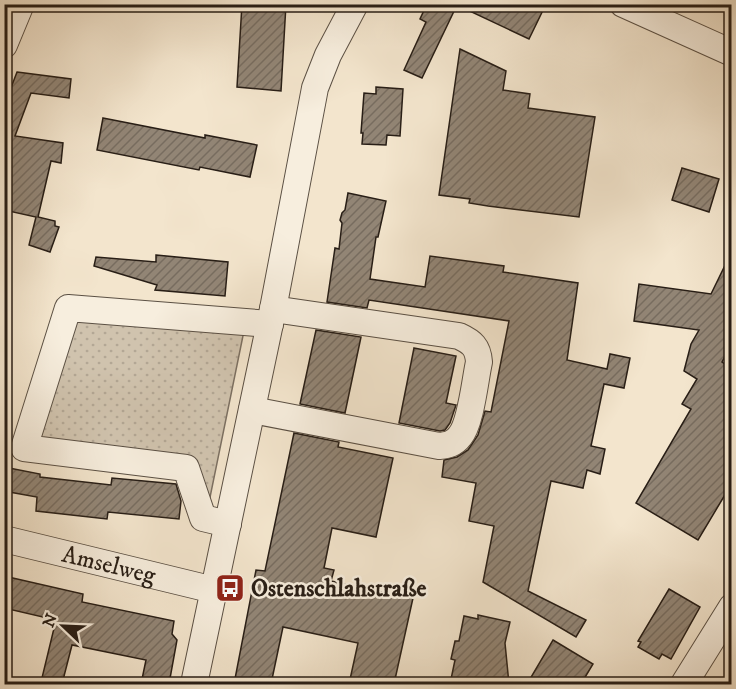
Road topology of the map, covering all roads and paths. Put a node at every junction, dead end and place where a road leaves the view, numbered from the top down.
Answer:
1 (21, 4) edge
2 (355, 4) edge
3 (623, 4) edge
4 (4, 45) edge
5 (732, 54) edge
6 (271, 317) junction
7 (252, 410) junction
8 (228, 524) junction
9 (4, 539) edge
10 (214, 590) junction
11 (732, 607) edge
12 (194, 684) edge
13 (684, 684) edge

1 - 4 street
2 - 6 street
3 - 5 street
6 - 7 street
6 - 7 street
6 - 8 street
7 - 8 street
8 - 10 street
9 - 10 street, Amselweg
10 - 12 street
11 - 13 street

